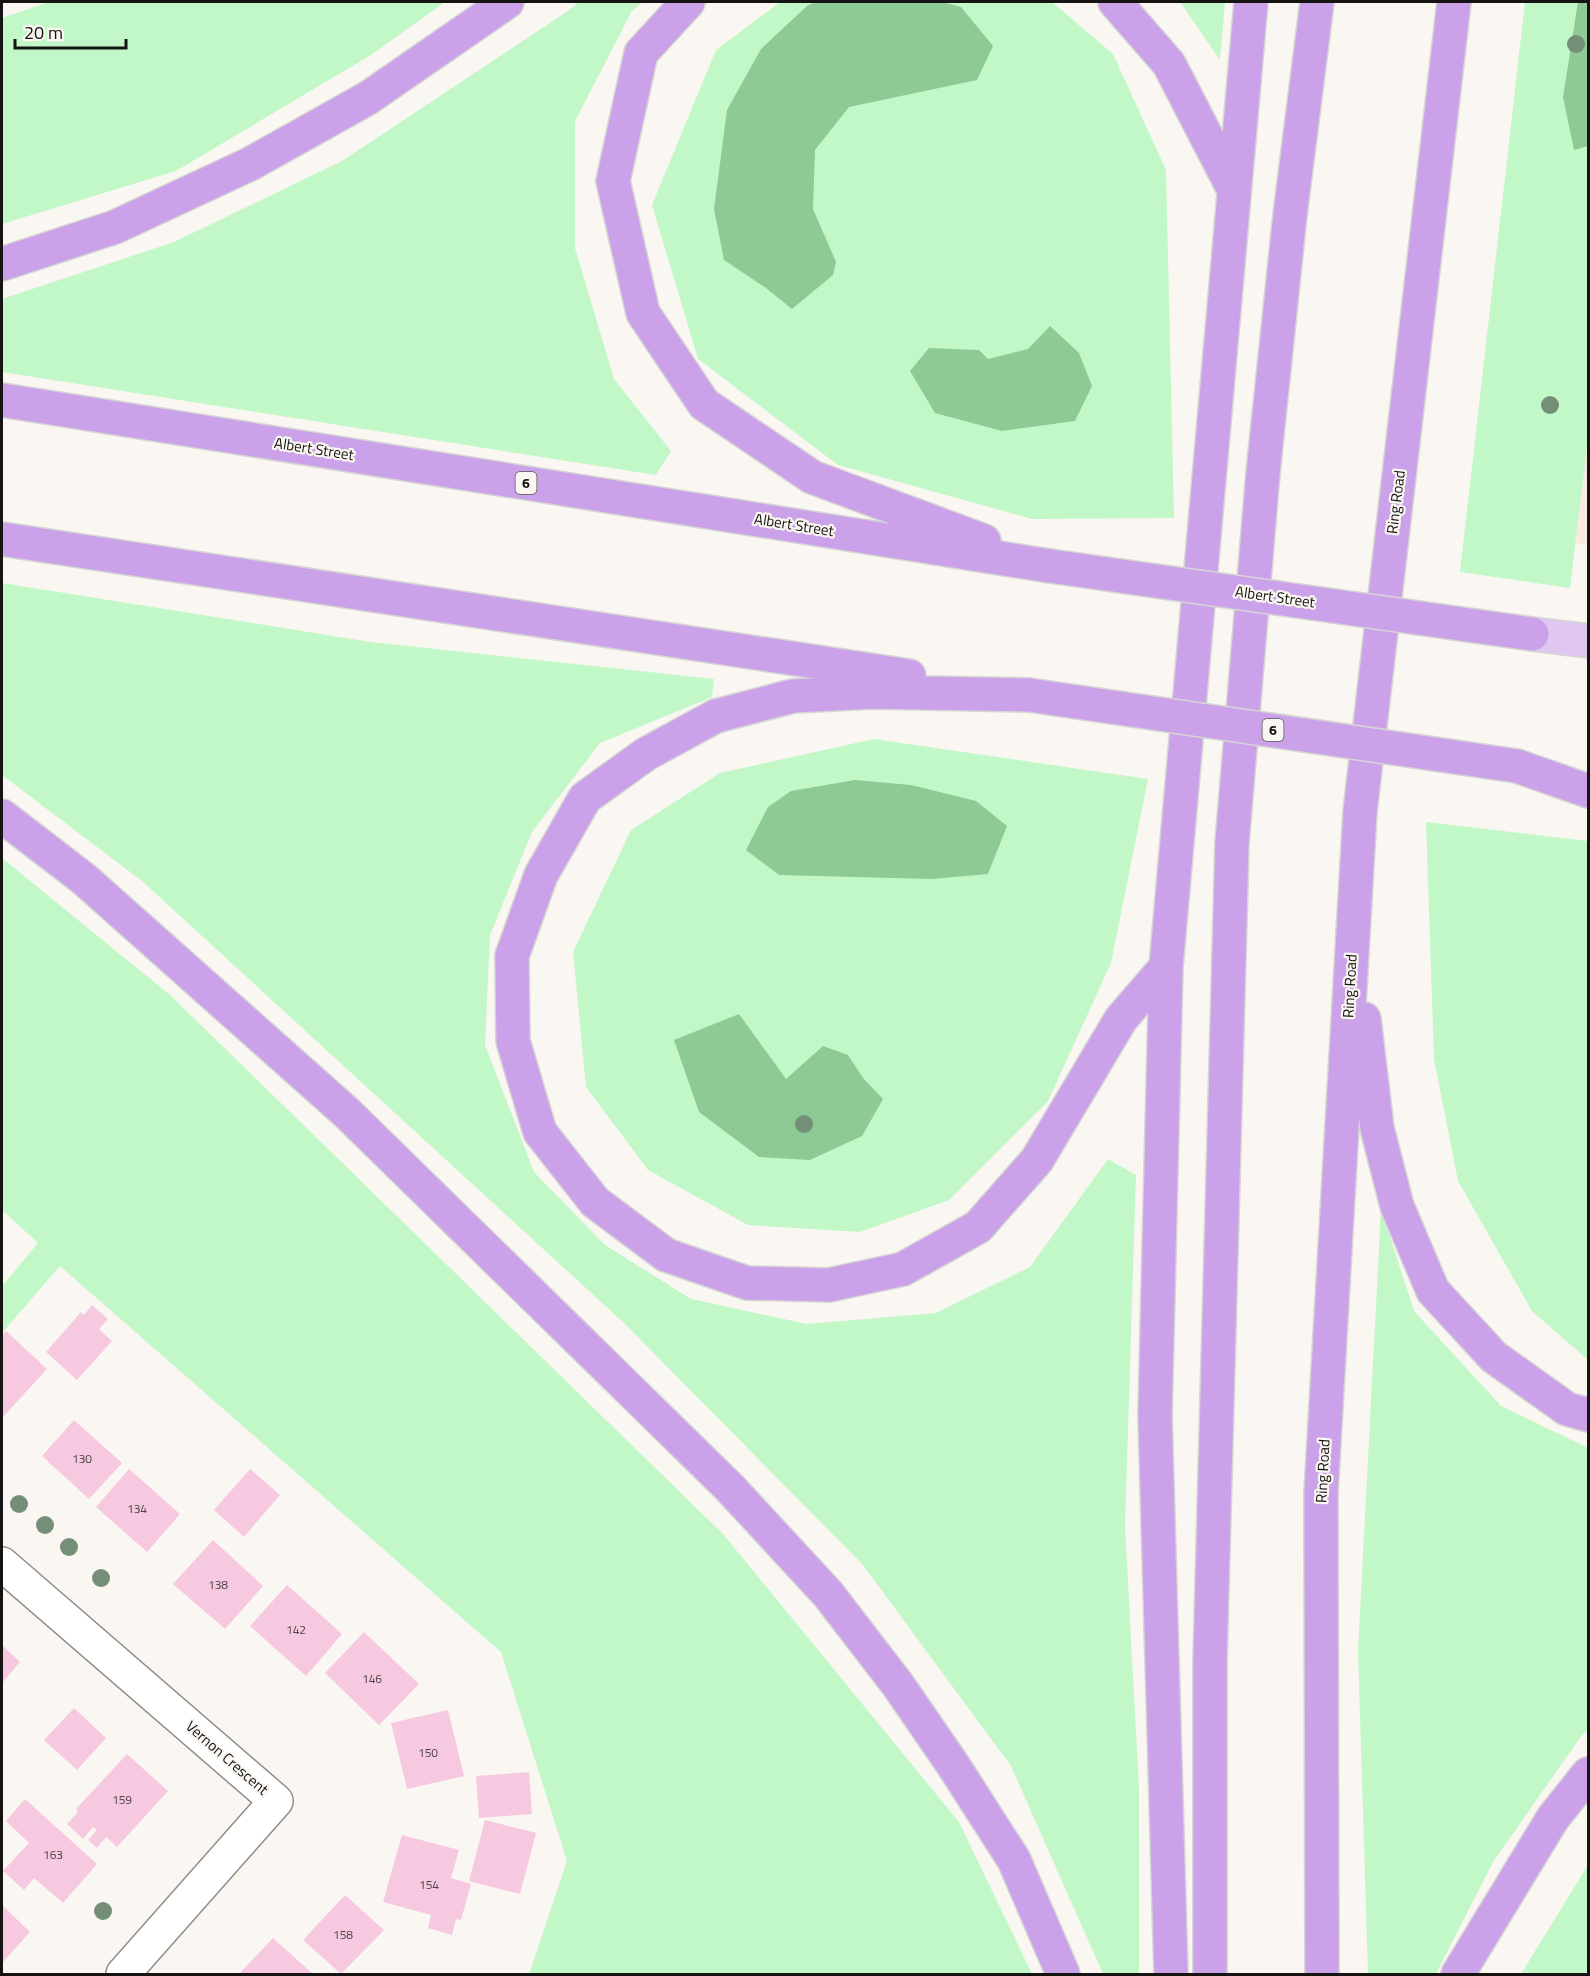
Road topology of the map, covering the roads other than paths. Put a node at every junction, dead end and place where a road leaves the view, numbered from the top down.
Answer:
1 (507, 2) edge
2 (688, 2) edge
3 (1115, 2) edge
4 (1251, 2) edge
5 (1317, 2) edge
6 (1454, 2) edge
7 (1234, 190) junction
8 (2, 264) edge
9 (2, 400) edge
10 (2, 539) edge
11 (1050, 566) junction
12 (1532, 634) joint
13 (1588, 641) edge
14 (1029, 695) junction
15 (1516, 766) junction
16 (1588, 774) edge
17 (1588, 791) edge
18 (1360, 812) junction
19 (2, 816) edge
20 (1166, 967) junction
21 (1588, 1415) edge
22 (2, 1564) edge
23 (1588, 1774) edge
24 (123, 1974) edge
25 (1063, 1974) edge
26 (1171, 1974) edge
27 (1210, 1974) edge
28 (1322, 1974) edge
29 (1458, 1974) edge

1 - 8 highway
2 - 11 highway
3 - 7 highway
4 - 7 highway
5 - 27 highway
6 - 18 highway, Ring Road
7 - 20 highway
9 - 11 highway, Albert Street / 6
10 - 14 highway, 6
11 - 12 highway, Albert Street / 6, bridge
12 - 13 main road, Albert Street / 6
14 - 15 highway, 6, bridge
14 - 20 highway
15 - 16 main road, 6
15 - 17 highway
18 - 21 highway
18 - 28 highway, Ring Road
19 - 25 highway
20 - 26 highway
22 - 24 street, Vernon Crescent
23 - 29 highway

